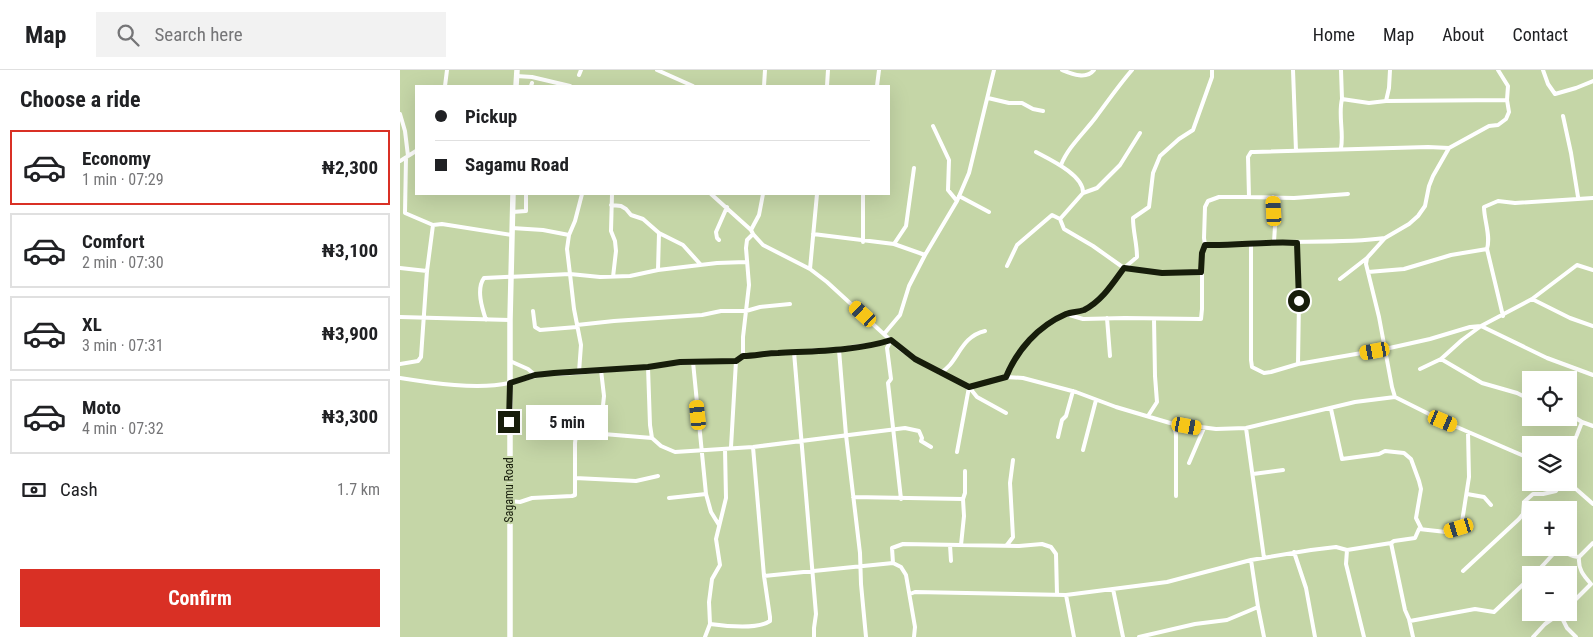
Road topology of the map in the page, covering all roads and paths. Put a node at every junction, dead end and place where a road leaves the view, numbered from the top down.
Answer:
1 (447, 70) edge
2 (581, 70) edge
3 (658, 70) edge
4 (765, 70) edge
5 (828, 70) edge
6 (879, 70) edge
7 (994, 70) edge
8 (1062, 70) edge
9 (1094, 70) edge
10 (1132, 70) edge
11 (1212, 70) edge
12 (1293, 70) edge
13 (1341, 70) edge
14 (1390, 70) edge
15 (1498, 70) edge
16 (1543, 70) edge
17 (517, 73) edge
18 (579, 76) dead end
19 (1593, 81) edge
20 (445, 85) edge
21 (566, 85) edge
22 (691, 85) edge
23 (764, 85) edge
24 (827, 85) edge
25 (877, 85) edge
26 (988, 98) junction
27 (1342, 99) junction
28 (1507, 100) junction
29 (1386, 101) junction
30 (1043, 111) dead end
31 (400, 114) edge
32 (1563, 116) dead end
33 (933, 126) dead end
34 (1140, 133) dead end
35 (1340, 148) junction
36 (1449, 148) junction
37 (1296, 151) junction
38 (415, 152) edge
39 (1036, 152) dead end
40 (407, 157) junction
41 (400, 161) edge
42 (1060, 165) junction
43 (914, 168) dead end
44 (1083, 193) junction
45 (1348, 194) dead end
46 (513, 195) edge
47 (526, 195) edge
48 (582, 195) edge
49 (611, 195) edge
50 (712, 195) edge
51 (763, 195) edge
52 (817, 195) edge
53 (864, 195) edge
54 (959, 196) junction
55 (1273, 196) junction
56 (1249, 197) junction
57 (1578, 198) junction
58 (1593, 198) edge
59 (956, 201) junction
60 (611, 205) junction
61 (726, 207) junction
62 (512, 212) junction
63 (989, 212) dead end
64 (402, 214) edge
65 (1060, 219) junction
66 (433, 225) junction
67 (512, 232) junction
68 (752, 232) junction
69 (659, 233) junction
70 (813, 234) junction
71 (569, 235) junction
72 (1385, 238) junction
73 (719, 240) dead end
74 (863, 242) junction
75 (1274, 242) junction
76 (1297, 243) junction
77 (894, 244) junction
78 (1251, 244) junction
79 (1205, 245) junction
80 (1487, 249) junction
81 (924, 255) junction
82 (1367, 258) junction
83 (746, 262) junction
84 (701, 265) junction
85 (1007, 266) dead end
86 (400, 268) edge
87 (1124, 268) junction
88 (810, 269) junction
89 (427, 270) junction
90 (658, 270) junction
91 (1593, 270) edge
92 (1201, 272) junction
93 (1368, 272) junction
94 (570, 274) junction
95 (614, 277) junction
96 (511, 278) junction
97 (1340, 278) dead end
98 (1532, 299) junction
99 (790, 304) dead end
100 (533, 311) dead end
101 (746, 311) junction
102 (1066, 314) junction
103 (1503, 316) junction
104 (400, 317) edge
105 (424, 318) junction
106 (1107, 318) junction
107 (1154, 319) junction
108 (486, 320) junction
109 (510, 320) junction
110 (577, 326) junction
111 (1481, 326) junction
112 (1593, 326) edge
113 (985, 331) dead end
114 (884, 334) junction
115 (891, 340) junction
116 (839, 350) junction
117 (1385, 350) junction
118 (794, 352) junction
119 (743, 356) junction
120 (1110, 356) dead end
121 (1441, 359) junction
122 (510, 361) junction
123 (736, 361) junction
124 (693, 362) junction
125 (400, 364) edge
126 (1298, 364) junction
127 (648, 367) junction
128 (1420, 369) dead end
129 (601, 370) junction
130 (579, 372) junction
131 (940, 373) junction
132 (535, 375) junction
133 (1593, 375) edge
134 (1006, 377) junction
135 (400, 378) edge
136 (510, 383) junction
137 (969, 387) junction
138 (1073, 391) junction
139 (1522, 396) edge
140 (1395, 397) junction
141 (1096, 400) junction
142 (1331, 409) junction
143 (1006, 413) dead end
144 (1148, 416) junction
145 (1577, 419) edge
146 (1582, 422) junction
147 (1173, 423) junction
148 (1593, 426) edge
149 (1204, 428) junction
150 (1246, 428) junction
151 (893, 429) junction
152 (1468, 432) junction
153 (600, 434) junction
154 (846, 434) junction
155 (1576, 436) edge
156 (1058, 437) dead end
157 (652, 438) junction
158 (800, 440) junction
159 (731, 447) junction
160 (753, 447) junction
161 (931, 447) dead end
162 (725, 449) junction
163 (1083, 450) dead end
164 (702, 451) junction
165 (957, 452) dead end
166 (1522, 455) edge
167 (1012, 460) dead end
168 (1189, 462) dead end
169 (1283, 470) dead end
170 (965, 471) dead end
171 (1252, 474) junction
172 (658, 476) dead end
173 (575, 478) junction
174 (1577, 490) edge
175 (1556, 491) edge
176 (706, 494) junction
177 (1467, 494) junction
178 (1176, 496) dead end
179 (853, 497) junction
180 (669, 498) dead end
181 (901, 499) junction
182 (963, 499) junction
183 (509, 501) junction
184 (1525, 501) edge
185 (1593, 504) edge
186 (1491, 505) dead end
187 (1522, 515) edge
188 (719, 525) junction
189 (1421, 528) junction
190 (1593, 543) edge
191 (1391, 544) junction
192 (950, 545) junction
193 (960, 545) junction
194 (1007, 545) junction
195 (1347, 550) junction
196 (1294, 552) junction
197 (1550, 556) edge
198 (1571, 556) edge
199 (1579, 557) junction
200 (1264, 558) junction
201 (1251, 560) junction
202 (951, 561) dead end
203 (893, 562) junction
204 (860, 566) junction
205 (1541, 566) edge
206 (1463, 571) dead end
207 (811, 572) junction
208 (764, 576) junction
209 (1592, 585) edge
210 (1522, 586) edge
211 (1113, 589) junction
212 (910, 594) junction
213 (1056, 594) junction
214 (1066, 595) junction
215 (1577, 599) edge
216 (1258, 607) junction
217 (1410, 621) junction
218 (1549, 621) edge
219 (1564, 621) edge
220 (710, 624) junction
221 (510, 637) edge
222 (705, 637) edge
223 (814, 637) edge
224 (866, 637) edge
225 (914, 637) edge
226 (1074, 637) edge
227 (1124, 637) edge
228 (1139, 637) edge
229 (1264, 637) edge
230 (1315, 637) edge
231 (1364, 637) edge
232 (1413, 637) edge
233 (1533, 637) edge
234 (1576, 637) edge

1 - 20 street
2 - 18 street
3 - 22 street
4 - 23 street
5 - 24 street
6 - 25 street
7 - 26 street
8 - 9 street
10 - 42 street
11 - 87 street
12 - 37 street
13 - 27 street
14 - 29 street
15 - 28 street
16 - 19 street
17 - 21 street
26 - 30 street
26 - 54 street
27 - 29 street
27 - 35 street
28 - 29 street
28 - 36 street
31 - 40 street
32 - 57 street
33 - 59 street
34 - 44 street
35 - 36 street
35 - 37 street
36 - 72 street
37 - 56 street
38 - 40 street
39 - 42 street
40 - 41 street
40 - 64 street
42 - 44 street
43 - 77 street
44 - 65 street
45 - 55 street
46 - 62 highway, Sagamu Road
47 - 62 street
48 - 71 street
49 - 60 street
50 - 61 street
51 - 68 street
52 - 70 street
53 - 74 street
54 - 59 street
54 - 63 street
55 - 56 street
55 - 75 street
56 - 79 street
57 - 58 street
57 - 80 street
59 - 81 street
60 - 69 street
60 - 95 street
61 - 68 street
61 - 73 street
62 - 67 highway, Sagamu Road
64 - 66 street
65 - 85 street
65 - 87 street
66 - 67 street
66 - 89 street
67 - 71 street
67 - 96 highway, Sagamu Road
68 - 83 street
68 - 88 street
69 - 84 street
69 - 90 street
70 - 74 street
70 - 88 street
71 - 94 street
72 - 76 street
72 - 82 street
74 - 77 street
75 - 76 street
75 - 78 street
76 - 126 street
77 - 81 street
78 - 79 street
78 - 126 street
79 - 92 street
80 - 93 street
80 - 103 street
81 - 114 street
82 - 93 street
82 - 97 street
83 - 84 street
83 - 101 street
84 - 90 street
86 - 89 street
87 - 92 street
87 - 102 street
88 - 114 street
89 - 105 street
90 - 95 street
91 - 98 street
92 - 107 street
93 - 117 street
94 - 95 street
94 - 96 street
94 - 110 street
96 - 108 street
96 - 109 highway, Sagamu Road
98 - 103 street
98 - 112 street
99 - 101 street
100 - 110 street
101 - 110 street
101 - 119 street
102 - 106 street
102 - 134 street
103 - 111 street
104 - 105 street
105 - 108 street
105 - 125 street
106 - 107 street
106 - 120 street
107 - 144 street
108 - 109 street
109 - 122 highway, Sagamu Road
110 - 130 street
111 - 117 street
111 - 121 street
111 - 133 street
113 - 131 street
114 - 115 street
115 - 116 street
115 - 131 street
115 - 151 street
116 - 118 street
116 - 154 street
117 - 126 street
117 - 140 street
118 - 119 street
118 - 158 street
119 - 123 street
121 - 128 street
121 - 139 street
122 - 132 street
122 - 136 highway, Sagamu Road
123 - 124 street
123 - 159 street
124 - 127 street
124 - 164 street
127 - 129 street
127 - 157 street
129 - 130 street
129 - 153 street
130 - 132 street
131 - 137 street
132 - 136 street
134 - 137 street
134 - 138 street
135 - 136 street
136 - 183 highway, Sagamu Road
137 - 143 street
137 - 165 street
138 - 141 street
138 - 156 street
140 - 142 street
140 - 152 street
141 - 144 street
141 - 163 street
142 - 150 street
142 - 189 street
144 - 147 street
145 - 146 street
146 - 148 street
146 - 155 street
147 - 149 street
147 - 178 street
149 - 150 street
149 - 168 street
150 - 171 street
151 - 154 street
151 - 161 street
151 - 181 street
152 - 166 street
152 - 177 street
153 - 157 street
153 - 173 street
154 - 158 street
154 - 179 street
157 - 164 street
158 - 160 street
158 - 207 street
159 - 160 street
159 - 162 street
160 - 208 street
162 - 164 street
162 - 188 street
164 - 176 street
167 - 194 street
169 - 171 street
170 - 182 street
171 - 200 street
172 - 173 street
173 - 183 street
174 - 185 street
175 - 184 street
176 - 180 street
176 - 188 street
177 - 186 street
177 - 189 street
179 - 181 street
179 - 204 street
181 - 182 street
182 - 193 street
183 - 221 highway, Sagamu Road
187 - 206 street
188 - 220 street
189 - 191 street
190 - 199 street
191 - 195 street
191 - 217 street
192 - 193 street
192 - 202 street
192 - 203 street
193 - 194 street
194 - 213 street
195 - 196 street
195 - 231 street
196 - 200 street
196 - 230 street
197 - 205 street
198 - 199 street
199 - 209 street
200 - 201 street
201 - 211 street
201 - 216 street
203 - 204 street
203 - 212 street
204 - 207 street
204 - 224 street
207 - 208 street
207 - 223 street
208 - 220 street
209 - 215 street
210 - 217 street
211 - 214 street
211 - 227 street
212 - 213 street
212 - 225 street
213 - 214 street
214 - 226 street
216 - 228 street
216 - 229 street
217 - 232 street
218 - 233 street
219 - 234 street
220 - 222 street

